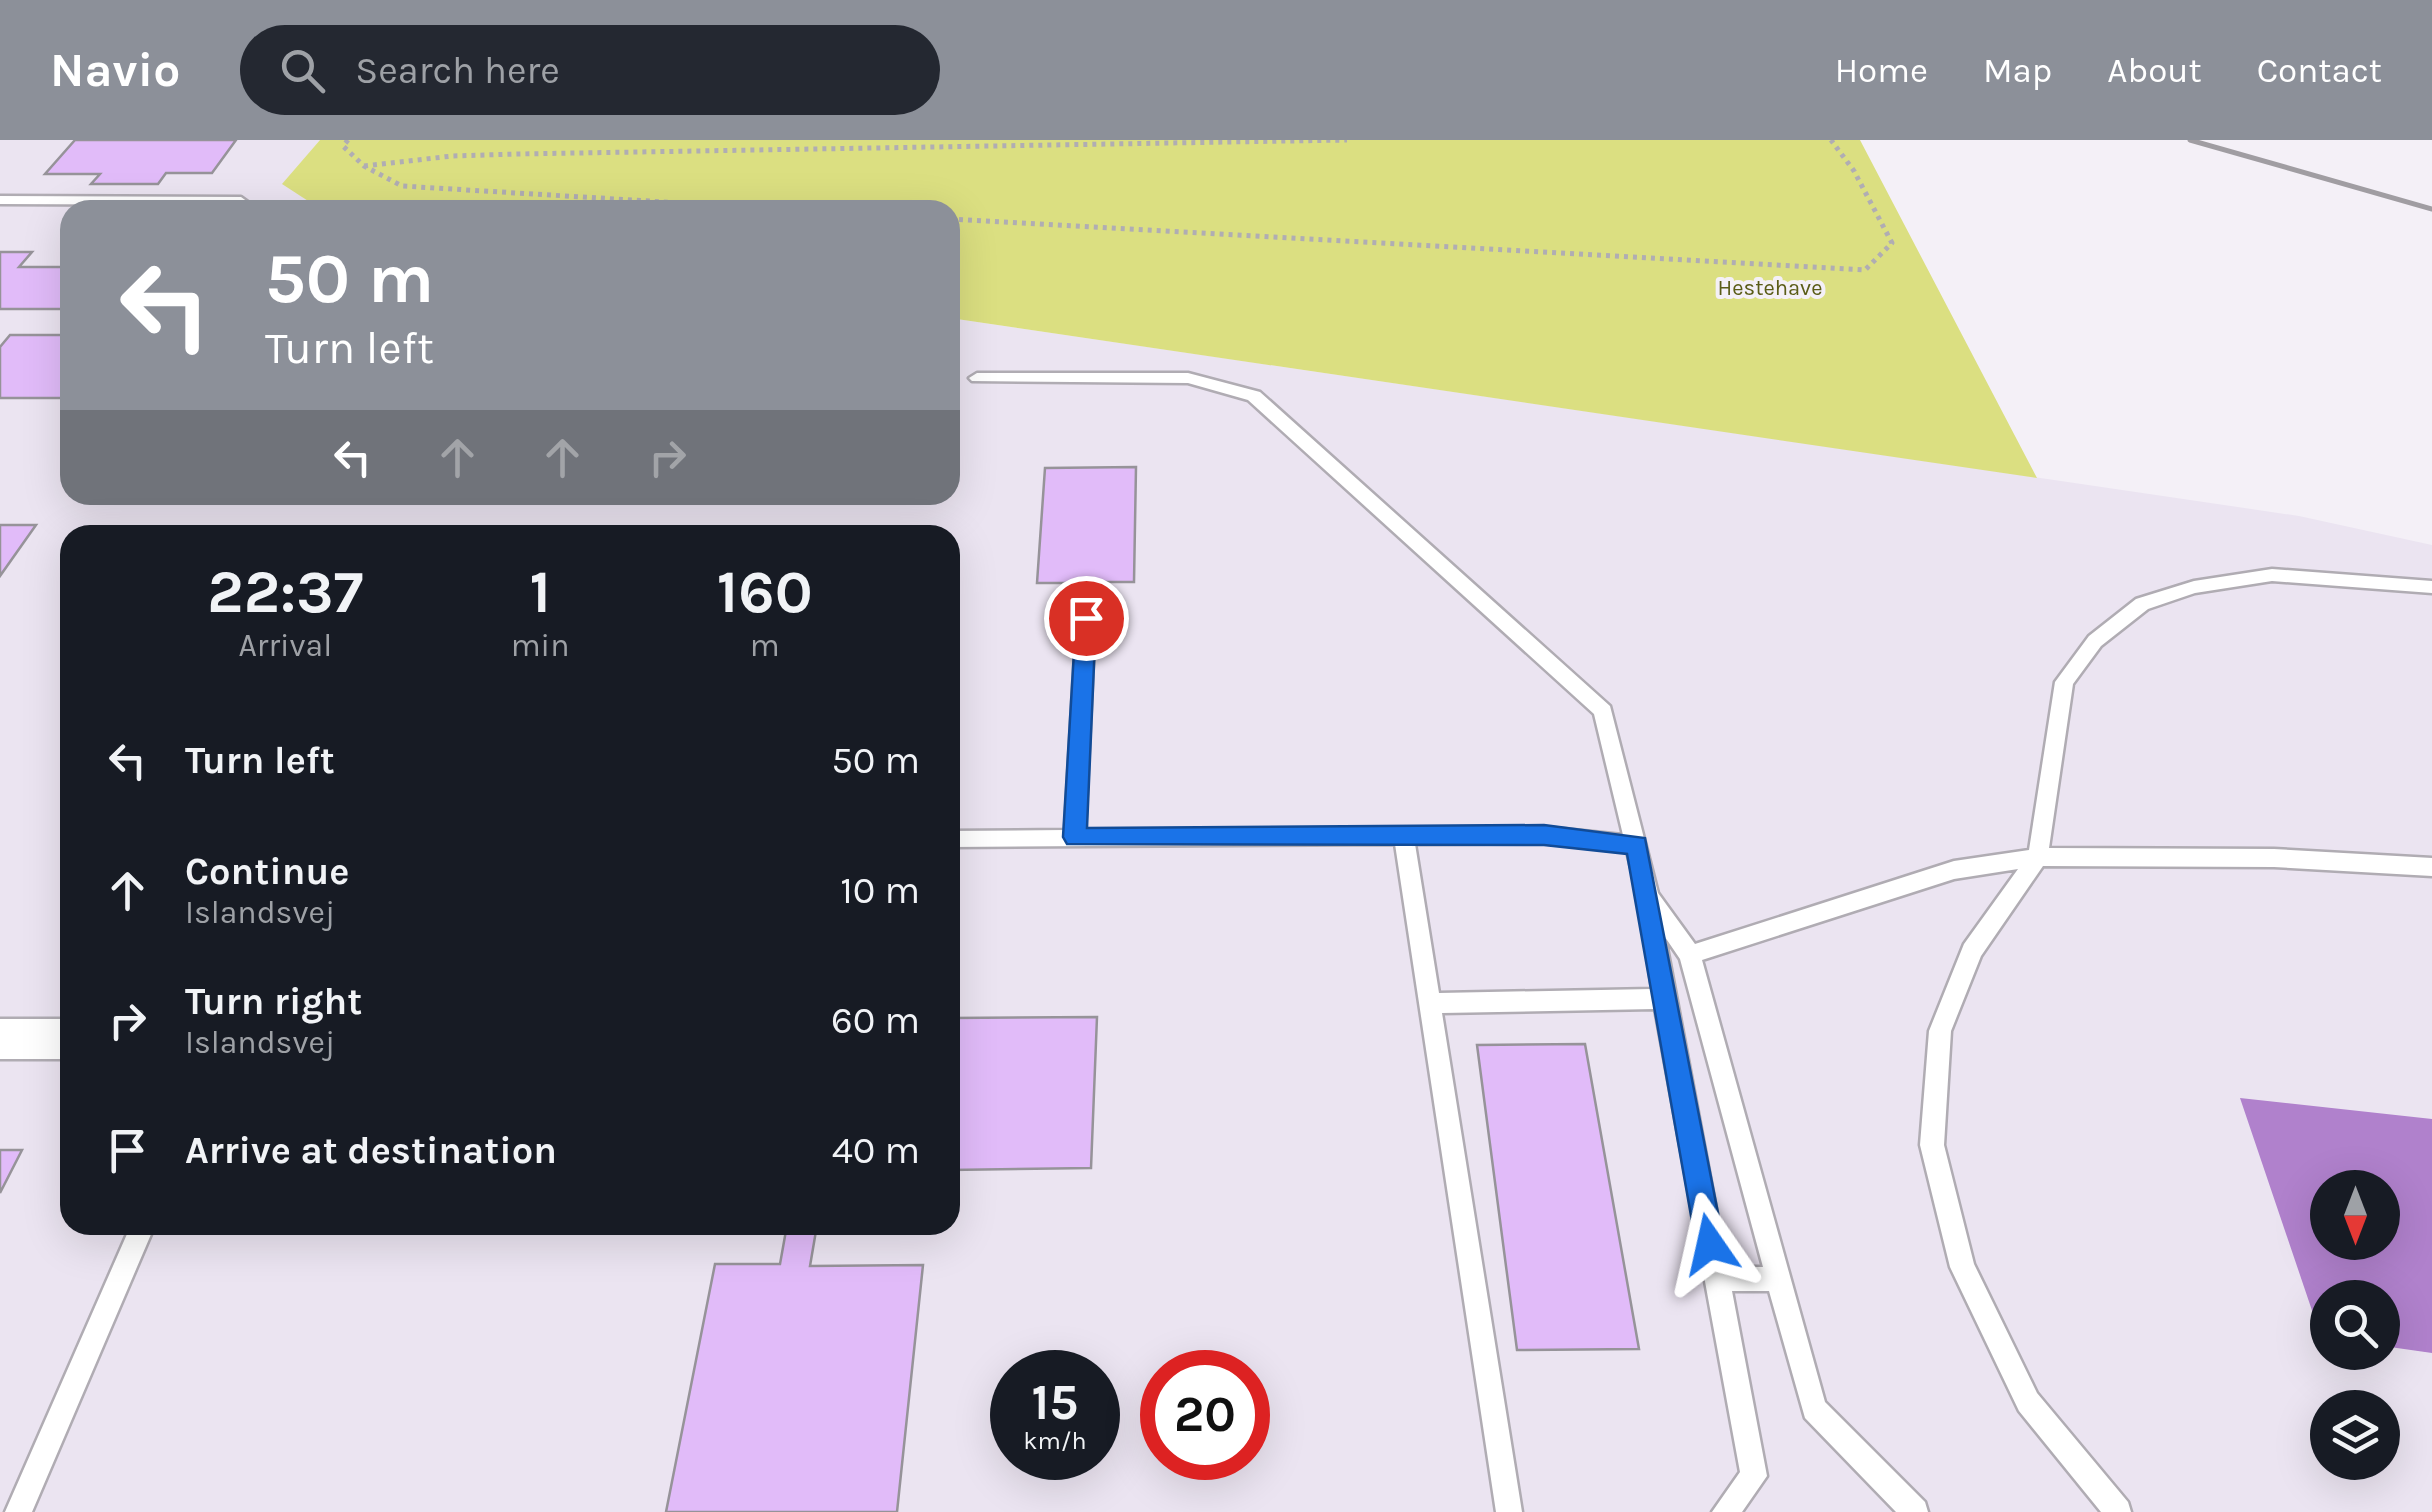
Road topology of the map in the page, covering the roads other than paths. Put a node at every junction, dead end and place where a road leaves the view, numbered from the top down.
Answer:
1 (0, 200) edge
2 (60, 200) edge
3 (60, 200) edge
4 (241, 200) edge
5 (977, 378) dead end
6 (2432, 587) edge
7 (1086, 618) dead end
8 (1404, 836) junction
9 (1075, 837) junction
10 (960, 839) edge
11 (1637, 845) junction
12 (2038, 857) junction
13 (2432, 867) edge
14 (1648, 896) junction
15 (1690, 955) junction
16 (1664, 999) junction
17 (1430, 1004) junction
18 (0, 1039) edge
19 (60, 1039) edge
20 (139, 1235) edge
21 (1716, 1279) junction
22 (1778, 1279) junction
23 (18, 1512) edge
24 (1509, 1512) edge
25 (1724, 1512) edge
26 (1915, 1512) edge
27 (2118, 1512) edge

1 - 2 lane
3 - 4 lane
5 - 11 lane
6 - 12 lane
7 - 9 lane
8 - 9 lane
8 - 11 lane
8 - 17 lane
9 - 10 lane
11 - 14 lane
12 - 13 lane
12 - 15 lane
12 - 27 lane
14 - 15 lane
14 - 16 lane
15 - 22 lane
16 - 17 lane
16 - 21 lane
17 - 24 lane
18 - 19 street
20 - 23 lane
21 - 22 lane
21 - 25 lane
22 - 26 lane

